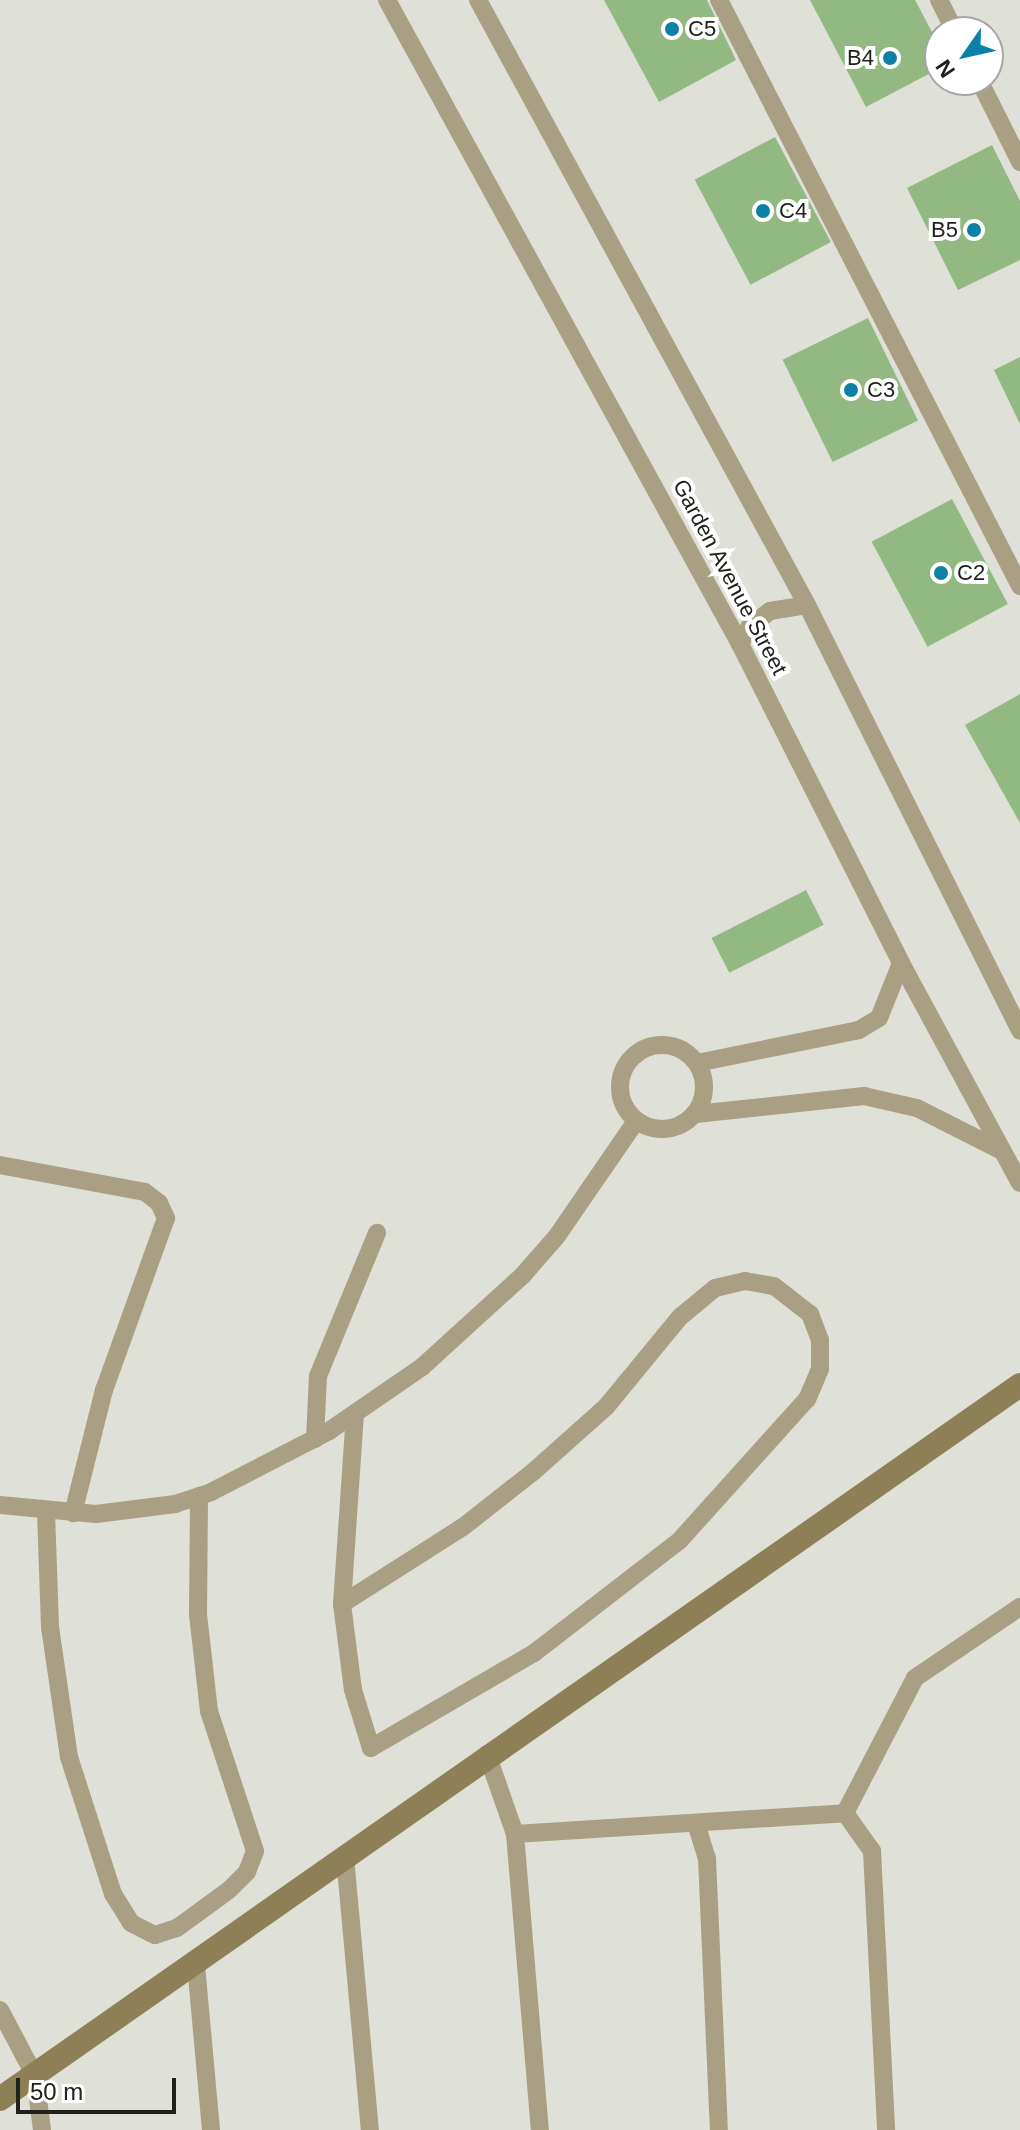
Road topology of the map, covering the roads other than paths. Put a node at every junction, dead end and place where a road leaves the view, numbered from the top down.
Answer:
1 (387, 0) edge
2 (478, 0) edge
3 (719, 0) edge
4 (987, 96) edge
5 (1020, 162) edge
6 (1020, 586) edge
7 (807, 605) junction
8 (740, 644) junction
9 (901, 963) junction
10 (1020, 1031) edge
11 (697, 1063) junction
12 (696, 1114) junction
13 (636, 1121) junction
14 (1002, 1151) junction
15 (0, 1165) edge
16 (1020, 1183) edge
17 (377, 1233) dead end
18 (1020, 1385) edge
19 (355, 1414) junction
20 (315, 1439) junction
21 (199, 1496) junction
22 (0, 1505) edge
23 (46, 1512) junction
24 (73, 1513) junction
25 (342, 1604) junction
26 (1020, 1607) edge
27 (487, 1754) junction
28 (845, 1813) junction
29 (696, 1823) junction
30 (515, 1834) junction
31 (345, 1857) junction
32 (196, 1965) junction
33 (0, 2010) edge
34 (35, 2076) junction
35 (0, 2099) edge
36 (42, 2130) edge
37 (211, 2130) edge
38 (370, 2130) edge
39 (540, 2130) edge
40 (719, 2130) edge
41 (886, 2130) edge

1 - 8 street, Garden Avenue Street
2 - 7 street
3 - 6 street
4 - 5 street
7 - 8 street
7 - 10 street
8 - 9 street, Garden Avenue Street
9 - 11 street
9 - 14 street, Garden Avenue Street
11 - 12 street
11 - 13 street
12 - 13 street
12 - 14 street
13 - 19 street
14 - 16 street, Garden Avenue Street
15 - 24 street
17 - 20 street
18 - 27 street
19 - 20 street
19 - 25 street
20 - 21 street
21 - 23 street
21 - 24 street
22 - 23 street
23 - 24 street
25 - 25 street
26 - 28 street
27 - 30 street
27 - 31 street
28 - 29 street
28 - 41 street
29 - 30 street
29 - 40 street
30 - 39 street
31 - 32 street
31 - 38 street
32 - 34 street
32 - 37 street
33 - 34 street
34 - 35 street
34 - 36 street

